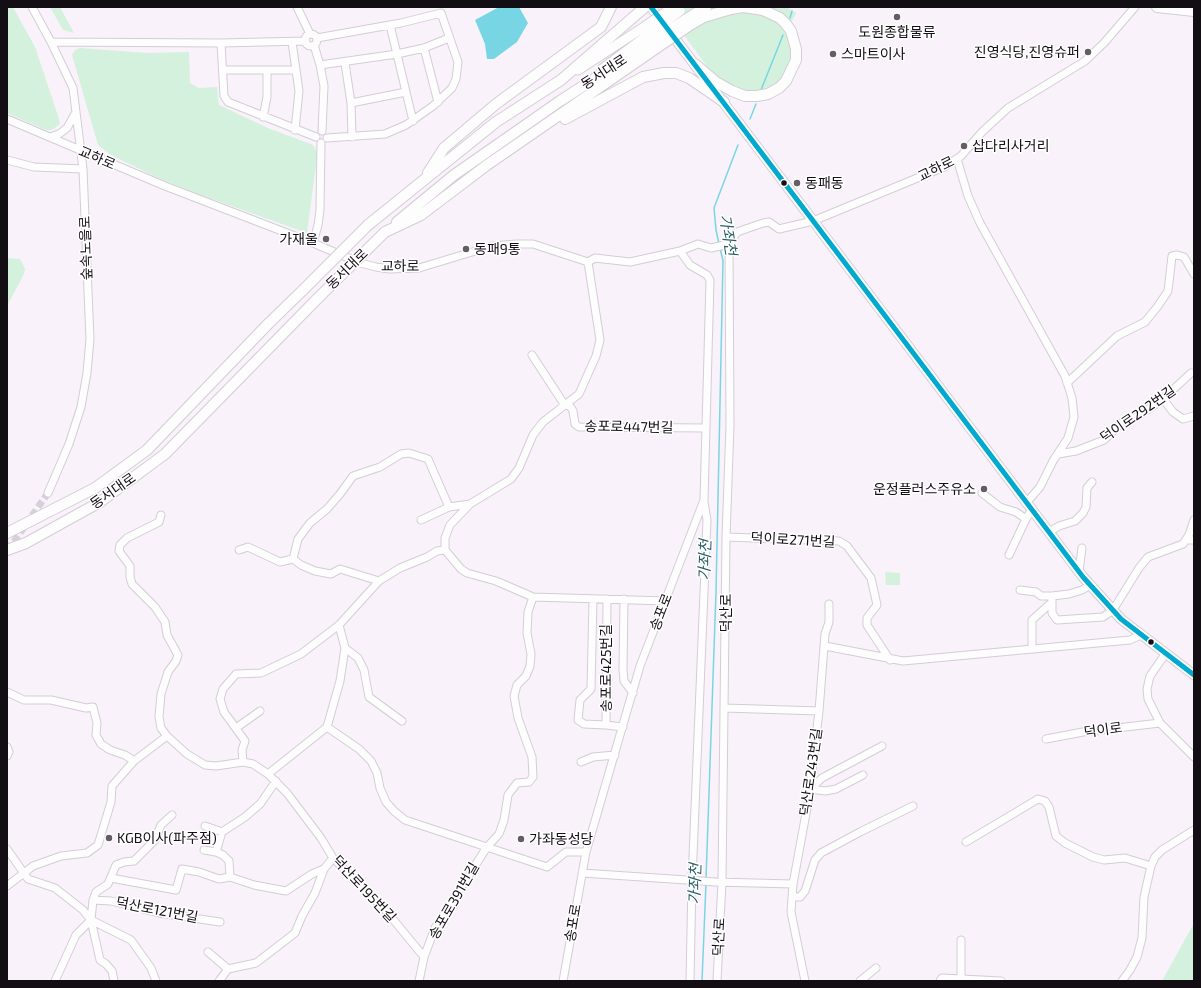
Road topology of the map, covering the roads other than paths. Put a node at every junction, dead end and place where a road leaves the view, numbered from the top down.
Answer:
1 (32, 7) edge
2 (297, 7) edge
3 (611, 7) edge
4 (645, 7) edge
5 (651, 7) edge
6 (706, 7) edge
7 (1135, 7) edge
8 (1157, 7) edge
9 (1194, 11) edge
10 (683, 14) edge
11 (390, 25) junction
12 (310, 34) junction
13 (651, 37) junction
14 (449, 38) junction
15 (306, 41) junction
16 (51, 42) junction
17 (292, 42) junction
18 (315, 42) junction
19 (221, 43) junction
20 (424, 48) junction
21 (397, 54) junction
22 (345, 63) junction
23 (695, 64) junction
24 (320, 65) junction
25 (223, 70) junction
26 (267, 70) junction
27 (296, 70) junction
28 (562, 80) junction
29 (406, 92) junction
30 (438, 102) junction
31 (724, 102) junction
32 (352, 103) junction
33 (76, 112) junction
34 (263, 117) junction
35 (7, 119) edge
36 (413, 120) junction
37 (295, 130) junction
38 (322, 132) junction
39 (50, 138) junction
40 (327, 138) junction
41 (352, 138) junction
42 (318, 140) junction
43 (522, 142) junction
44 (80, 150) junction
45 (957, 159) junction
46 (7, 160) edge
47 (83, 169) junction
48 (423, 181) junction
49 (813, 222) junction
50 (384, 232) junction
51 (313, 243) junction
52 (722, 246) junction
53 (680, 252) junction
54 (588, 262) junction
55 (1193, 270) edge
56 (532, 355) dead end
57 (1191, 373) dead end
58 (1067, 383) junction
59 (1163, 399) junction
60 (566, 404) junction
61 (1194, 416) edge
62 (706, 428) junction
63 (1058, 454) junction
64 (1092, 482) dead end
65 (48, 493) tunnel mouth
66 (982, 493) dead end
67 (704, 500) junction
68 (470, 504) junction
69 (449, 506) junction
70 (1029, 506) junction
71 (161, 515) dead end
72 (1026, 519) junction
73 (421, 520) dead end
74 (1194, 520) edge
75 (1050, 532) junction
76 (7, 533) edge
77 (726, 537) junction
78 (1186, 540) junction
79 (1194, 540) edge
80 (1082, 548) dead end
81 (7, 550) edge
82 (239, 550) dead end
83 (445, 550) junction
84 (1009, 555) dead end
85 (293, 558) junction
86 (1079, 571) junction
87 (379, 581) junction
88 (1090, 585) junction
89 (1020, 590) dead end
90 (533, 597) junction
91 (593, 599) junction
92 (607, 599) junction
93 (1052, 599) junction
94 (624, 600) junction
95 (666, 600) junction
96 (829, 604) dead end
97 (1113, 610) junction
98 (339, 625) junction
99 (1141, 635) junction
100 (825, 646) junction
101 (345, 648) junction
102 (1032, 648) junction
103 (1166, 653) junction
104 (890, 660) junction
105 (1193, 672) edge
106 (7, 692) edge
107 (633, 692) junction
108 (725, 708) junction
109 (819, 710) junction
110 (260, 711) dead end
111 (402, 721) dead end
112 (1160, 722) junction
113 (606, 724) junction
114 (327, 727) junction
115 (623, 727) junction
116 (236, 728) junction
117 (167, 736) junction
118 (1046, 740) dead end
119 (882, 746) dead end
120 (7, 747) edge
121 (615, 755) junction
122 (7, 756) edge
123 (1194, 757) edge
124 (134, 761) junction
125 (243, 762) junction
126 (581, 762) dead end
127 (268, 774) junction
128 (863, 775) dead end
129 (276, 781) junction
130 (810, 788) junction
131 (913, 806) dead end
132 (172, 815) dead end
133 (205, 826) dead end
134 (1194, 830) edge
135 (222, 832) junction
136 (966, 842) dead end
137 (487, 847) junction
138 (7, 849) edge
139 (204, 850) dead end
140 (216, 852) junction
141 (586, 852) junction
142 (333, 858) junction
143 (1151, 866) junction
144 (324, 869) junction
145 (24, 873) junction
146 (582, 873) junction
147 (230, 877) junction
148 (111, 878) junction
149 (694, 880) junction
150 (719, 882) junction
151 (793, 884) junction
152 (7, 886) edge
153 (792, 897) junction
154 (92, 900) junction
155 (90, 920) junction
156 (220, 922) dead end
157 (961, 940) dead end
158 (208, 952) dead end
159 (424, 958) junction
160 (876, 968) dead end
161 (228, 969) junction
162 (961, 979) junction
163 (55, 981) edge
164 (114, 981) edge
165 (156, 981) edge
166 (218, 981) edge
167 (419, 981) edge
168 (563, 981) edge
169 (690, 981) edge
170 (717, 981) edge
171 (805, 981) edge
172 (860, 981) edge
173 (940, 981) edge
174 (1001, 981) edge
175 (1122, 981) edge

1 - 16 street, 숲속노을로
2 - 12 street
3 - 48 highway
4 - 28 highway, 동서대로
5 - 23 main road
6 - 10 highway, 동서대로
7 - 45 street, 교하로
8 - 9 highway
10 - 13 highway, 동서대로, bridge
10 - 13 main road, bridge
10 - 23 highway
11 - 14 street
11 - 18 street
11 - 21 street
12 - 15 street
12 - 18 street
13 - 28 main road
13 - 43 highway
13 - 50 highway, 동서대로
14 - 20 street
14 - 30 street
15 - 17 street
15 - 18 street
16 - 19 street
16 - 33 street, 숲속노을로
17 - 19 street
17 - 27 street
18 - 24 street
19 - 25 street
20 - 21 street
20 - 30 street
21 - 22 street
21 - 29 street
22 - 24 street
22 - 32 street
23 - 31 main road
24 - 38 street
25 - 26 street
25 - 34 street
26 - 27 street
26 - 34 street
27 - 37 street
28 - 48 highway, 동서대로
29 - 32 street
29 - 36 street
30 - 36 street
31 - 43 highway
31 - 49 main road
32 - 41 street
33 - 39 street
33 - 44 street, 숲속노을로
34 - 37 street
35 - 39 street, 교하로
36 - 41 street
37 - 42 street
38 - 40 street
38 - 42 street
39 - 44 street, 교하로
40 - 41 street
40 - 42 street
42 - 51 street
43 - 50 highway
44 - 47 street, 숲속노을로
44 - 51 street, 교하로
45 - 49 street, 교하로
45 - 58 street
46 - 47 street, 교하로
47 - 65 street, 숲속노을로
48 - 76 highway, 동서대로, bridge
49 - 52 street, 교하로
49 - 70 main road
50 - 81 highway, 동서대로, bridge
51 - 54 street, 교하로
52 - 53 street, 교하로
52 - 77 street, 덕산로
53 - 54 street, 교하로
53 - 62 street, 송포로
54 - 60 street
55 - 58 street
56 - 60 street, 송포로447번길
57 - 59 street, 덕이로292번길
58 - 63 street
59 - 61 street
59 - 63 street, 덕이로292번길
60 - 62 street, 송포로447번길
60 - 68 street
62 - 67 street, 송포로
63 - 70 street
64 - 75 street
66 - 72 street
67 - 95 street, 송포로
67 - 149 street, 덕산로
68 - 69 street
68 - 83 street
69 - 73 street
69 - 85 street
70 - 72 street
70 - 75 main road
71 - 117 street
72 - 84 street
74 - 78 street
75 - 86 main road
77 - 104 street, 덕이로271번길
77 - 108 street, 덕산로
78 - 79 street
78 - 97 street
80 - 86 street
82 - 85 street
83 - 87 street
83 - 90 street
85 - 87 street
86 - 88 main road
87 - 98 street
88 - 93 street
88 - 97 main road
89 - 93 street
90 - 91 street
90 - 137 street, 송포로391번길
91 - 92 street
91 - 113 street, 송포로425번길
92 - 94 street
92 - 113 street, 송포로425번길
93 - 97 street
93 - 102 street
94 - 95 street
94 - 107 street
95 - 107 street, 송포로
96 - 100 street, 덕산로243번길
97 - 99 main road
98 - 101 street
98 - 116 street
99 - 102 street
99 - 103 main road
100 - 104 street
100 - 109 street, 덕산로243번길
101 - 111 street
101 - 114 street
102 - 104 street
103 - 105 main road
103 - 112 street
106 - 124 street
107 - 115 street, 송포로
108 - 109 street
108 - 150 street, 덕산로
109 - 130 street, 덕산로243번길
110 - 116 street
112 - 118 street, 덕이로
112 - 123 street
113 - 115 street
114 - 127 street
114 - 137 street, 송포로391번길
115 - 121 street, 송포로
116 - 125 street
117 - 124 street
117 - 125 street
119 - 130 street
120 - 122 street
121 - 126 street
121 - 141 street, 송포로
124 - 145 street
125 - 127 street, 덕산로195번길
127 - 129 street, 덕산로195번길
128 - 130 street
129 - 135 street
129 - 142 street, 덕산로195번길
130 - 151 street, 덕산로243번길
131 - 153 street
132 - 148 street, 덕산로121번길
133 - 135 street
134 - 143 street
135 - 140 street
136 - 143 street
137 - 141 street, 송포로391번길
137 - 159 street, 송포로391번길
138 - 145 street
139 - 140 street
140 - 147 street
141 - 146 street, 송포로
142 - 144 street
142 - 159 street, 덕산로195번길
143 - 175 street
144 - 147 street
144 - 161 street
145 - 152 street
145 - 155 street
146 - 149 street
146 - 168 street, 송포로
147 - 148 street, 덕산로121번길
148 - 154 street, 덕산로121번길
149 - 150 street
149 - 169 street, 덕산로
150 - 151 street
150 - 170 street, 덕산로
151 - 153 street, 덕산로243번길
153 - 171 street, 덕산로243번길
154 - 155 street
154 - 156 street, 덕산로121번길
155 - 163 street
155 - 164 street
155 - 165 street
157 - 162 street
158 - 161 street
159 - 167 street
160 - 172 street
161 - 166 street
162 - 173 street
162 - 174 street

